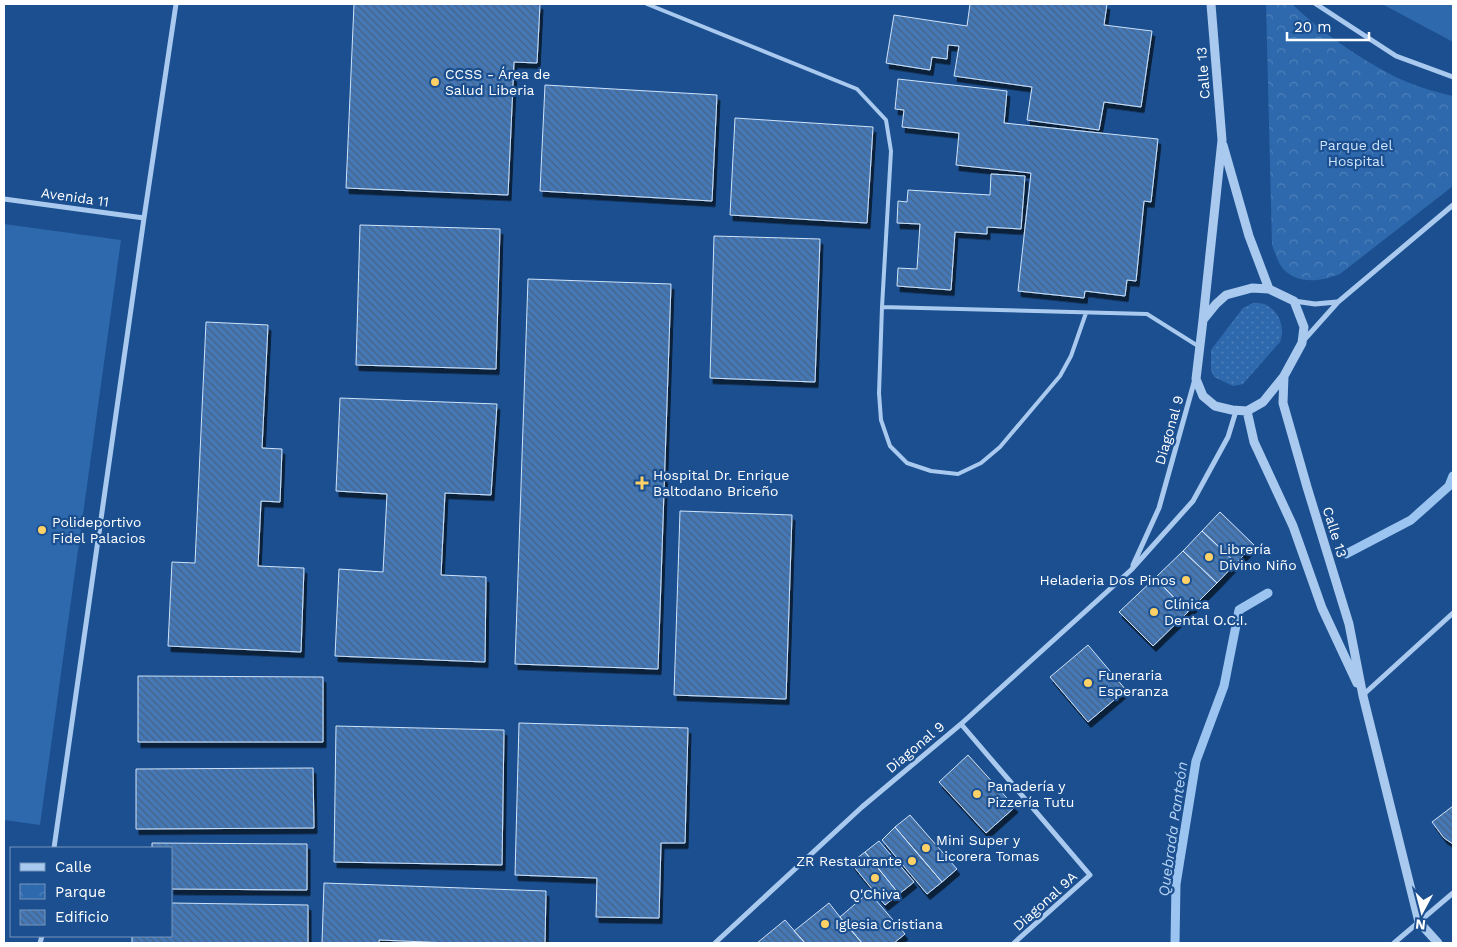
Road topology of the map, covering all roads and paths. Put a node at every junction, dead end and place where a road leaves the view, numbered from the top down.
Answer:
1 (176, 4) edge
2 (647, 4) edge
3 (1211, 4) edge
4 (1316, 4) edge
5 (1453, 77) edge
6 (1222, 140) junction
7 (4, 199) edge
8 (1453, 205) edge
9 (144, 218) junction
10 (1268, 289) junction
11 (1294, 301) junction
12 (1338, 302) junction
13 (882, 307) junction
14 (1086, 313) junction
15 (1203, 320) junction
16 (1302, 343) junction
17 (1199, 346) junction
18 (1284, 376) junction
19 (1196, 379) junction
20 (1236, 411) junction
21 (1247, 411) junction
22 (1131, 570) junction
23 (1453, 613) edge
24 (1363, 696) junction
25 (961, 724) junction
26 (54, 847) edge
27 (1453, 893) edge
28 (1419, 922) junction
29 (715, 943) edge
30 (1014, 943) edge
31 (1394, 943) edge
32 (1438, 943) edge

1 - 9 street
2 - 13 lane
3 - 6 street, Calle 13
4 - 5 street
6 - 10 street, Calle 13
6 - 15 street, Calle 13
7 - 9 street, Avenida 11
8 - 12 street
9 - 26 street
10 - 11 street
10 - 15 street
11 - 12 street
11 - 16 street
12 - 16 street
13 - 14 lane
13 - 14 lane
14 - 17 lane
15 - 17 street
16 - 18 street
17 - 19 street
18 - 21 street
18 - 24 street, Calle 13
19 - 20 street
19 - 22 street, Diagonal 9
20 - 21 street
20 - 22 street, Diagonal 9
21 - 24 street, Calle 13
22 - 25 street, Diagonal 9
23 - 24 street
24 - 28 street, Calle 13
25 - 29 street, Diagonal 9
25 - 30 street, Diagonal 9A
27 - 28 street
28 - 31 street
28 - 32 street, Calle 13

